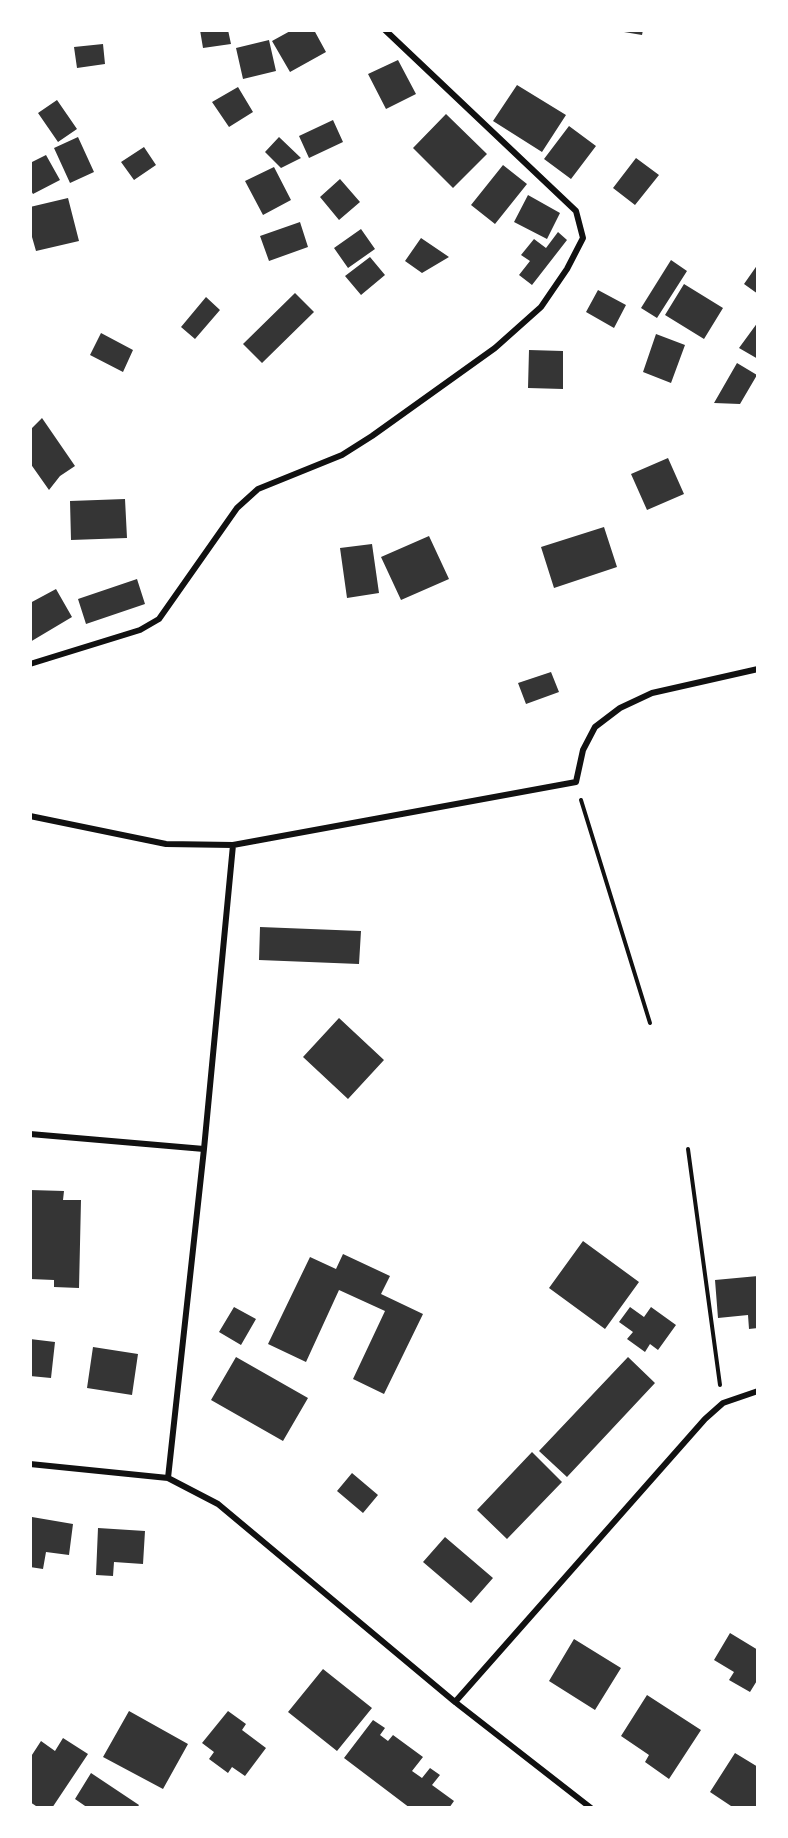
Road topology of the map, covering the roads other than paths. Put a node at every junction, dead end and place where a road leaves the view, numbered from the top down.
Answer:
1 (385, 30) edge
2 (30, 664) edge
3 (758, 669) edge
4 (30, 816) edge
5 (233, 845) junction
6 (30, 1134) edge
7 (204, 1149) junction
8 (758, 1391) edge
9 (30, 1464) edge
10 (168, 1478) junction
11 (454, 1702) junction
12 (591, 1808) edge

1 - 2 street
3 - 5 street
4 - 5 street
5 - 7 street
6 - 7 street
7 - 10 street
8 - 11 street
9 - 10 street
10 - 11 street
11 - 12 street

